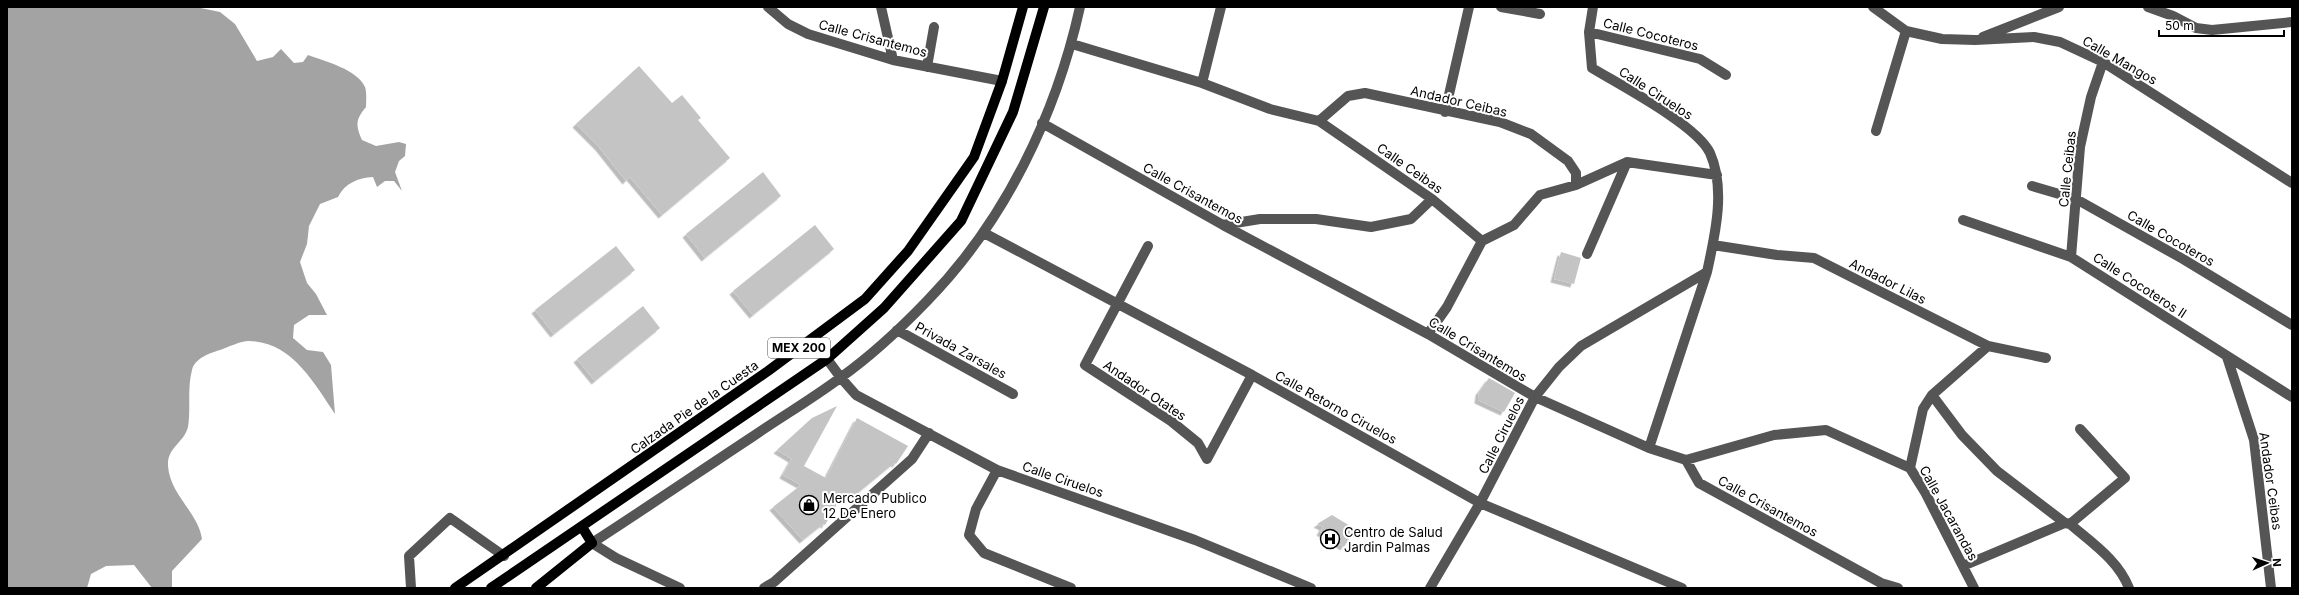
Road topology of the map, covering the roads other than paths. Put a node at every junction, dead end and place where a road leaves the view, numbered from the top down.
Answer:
1 (768, 7) edge
2 (881, 7) edge
3 (1023, 7) edge
4 (1044, 7) edge
5 (1080, 7) edge
6 (1221, 7) edge
7 (1469, 7) edge
8 (1501, 7) edge
9 (1593, 7) edge
10 (1873, 7) edge
11 (2059, 7) edge
12 (2148, 7) edge
13 (1540, 14) dead end
14 (2292, 22) edge
15 (934, 27) dead end
16 (1906, 31) junction
17 (1589, 32) junction
18 (1975, 40) junction
19 (1072, 44) junction
20 (893, 60) junction
21 (2103, 62) junction
22 (927, 67) junction
23 (1726, 75) dead end
24 (1002, 81) junction
25 (1202, 83) junction
26 (1445, 112) junction
27 (1319, 121) junction
28 (1042, 123) junction
29 (1876, 131) dead end
30 (1627, 162) junction
31 (1717, 175) junction
32 (2292, 183) edge
33 (1576, 185) junction
34 (2032, 186) dead end
35 (1432, 199) junction
36 (2076, 199) junction
37 (1963, 220) dead end
38 (1223, 225) junction
39 (984, 232) junction
40 (1482, 241) junction
41 (1713, 245) junction
42 (1148, 246) dead end
43 (1587, 254) dead end
44 (2072, 257) junction
45 (1707, 272) junction
46 (1116, 304) junction
47 (2292, 325) edge
48 (897, 330) junction
49 (1428, 334) junction
50 (1988, 346) junction
51 (2227, 357) junction
52 (2046, 358) dead end
53 (828, 359) junction
54 (1252, 375) junction
55 (841, 378) junction
56 (1012, 394) dead end
57 (1932, 395) junction
58 (1535, 397) junction
59 (2292, 397) edge
60 (2080, 429) dead end
61 (928, 433) junction
62 (1649, 448) junction
63 (1686, 460) junction
64 (1910, 468) junction
65 (997, 470) junction
66 (1480, 503) junction
67 (2067, 524) junction
68 (582, 528) junction
69 (592, 544) junction
70 (504, 556) junction
71 (1963, 566) junction
72 (775, 585) edge
73 (1882, 585) edge
74 (411, 588) edge
75 (455, 588) edge
76 (491, 588) edge
77 (536, 588) edge
78 (680, 588) edge
79 (764, 588) edge
80 (1071, 588) edge
81 (1311, 588) edge
82 (1430, 588) edge
83 (1682, 588) edge
84 (1898, 588) edge
85 (1974, 588) edge
86 (2129, 588) edge
87 (2271, 588) edge

1 - 20 street, Calle Crisantemos
2 - 20 street
3 - 24 main road, Calzada Pie de la Cuesta / MEX 200
4 - 53 main road, MEX 200
5 - 19 street
6 - 25 street
7 - 26 street
8 - 13 street
9 - 17 street, Calle Ciruelos
10 - 16 street, Calle Mangos
11 - 18 street
12 - 14 street
15 - 22 street
16 - 18 street, Calle Mangos
16 - 29 street
17 - 23 street, Calle Cocoteros
17 - 31 street, Calle Ciruelos
18 - 21 street, Calle Mangos
19 - 25 street, Calle Ceibas
19 - 28 street
20 - 22 street, Calle Crisantemos
21 - 32 street, Calle Mangos
21 - 36 street, Calle Ceibas
22 - 24 street, Calle Crisantemos
24 - 70 main road, Calzada Pie de la Cuesta / MEX 200
25 - 27 street, Calle Ceibas
26 - 27 street, Andador Ceibas
26 - 33 street, Andador Ceibas
27 - 35 street, Calle Ceibas
28 - 38 street, Calle Crisantemos
28 - 39 street
30 - 31 street
30 - 33 street
30 - 43 street
31 - 41 street, Calle Ciruelos
33 - 40 street
34 - 36 street, Calle Cocoteros
35 - 38 street
35 - 40 street, Calle Ceibas
36 - 44 street, Calle Ceibas
36 - 47 street, Calle Cocoteros
37 - 44 street, Calle Cocoteros II
38 - 49 street, Calle Crisantemos
39 - 46 street, Calle Retorno Ciruelos
39 - 48 street
40 - 49 street
41 - 45 street, Calle Ciruelos
41 - 50 street, Andador Lilas
42 - 46 street
44 - 51 street, Calle Cocoteros II
45 - 58 street, Calle Ciruelos
45 - 62 street, Calle Ciruelos
46 - 54 street, Calle Retorno Ciruelos
46 - 54 street, Andador Otates
48 - 55 street
48 - 56 street, Privada Zarsales
49 - 58 street, Calle Crisantemos
50 - 52 street, Andador Lilas
50 - 57 street
51 - 59 street, Calle Cocoteros II
51 - 87 street, Andador Ceibas
53 - 55 street, Calle Ciruelos
53 - 68 main road, MEX 200
54 - 66 street, Calle Retorno Ciruelos
55 - 61 street, Calle Ciruelos
55 - 69 street
57 - 64 street
57 - 67 street
58 - 62 street, Calle Crisantemos
58 - 66 street, Calle Ciruelos
60 - 67 street
61 - 65 street, Calle Ciruelos
61 - 72 street
62 - 63 street, Calle Crisantemos
63 - 64 street, Calle Jacarandas
63 - 73 street, Calle Crisantemos
64 - 71 street, Calle Jacarandas
65 - 80 street
65 - 81 street, Calle Ciruelos
66 - 82 street, Calle Ciruelos
66 - 83 street, Calle Retorno Ciruelos
67 - 71 street
67 - 86 street
68 - 69 main road
68 - 76 main road, MEX 200
69 - 77 main road
69 - 78 street
70 - 74 street
70 - 75 main road, Calzada Pie de la Cuesta / MEX 200
71 - 85 street, Calle Jacarandas
72 - 79 street
73 - 84 street, Calle Crisantemos

